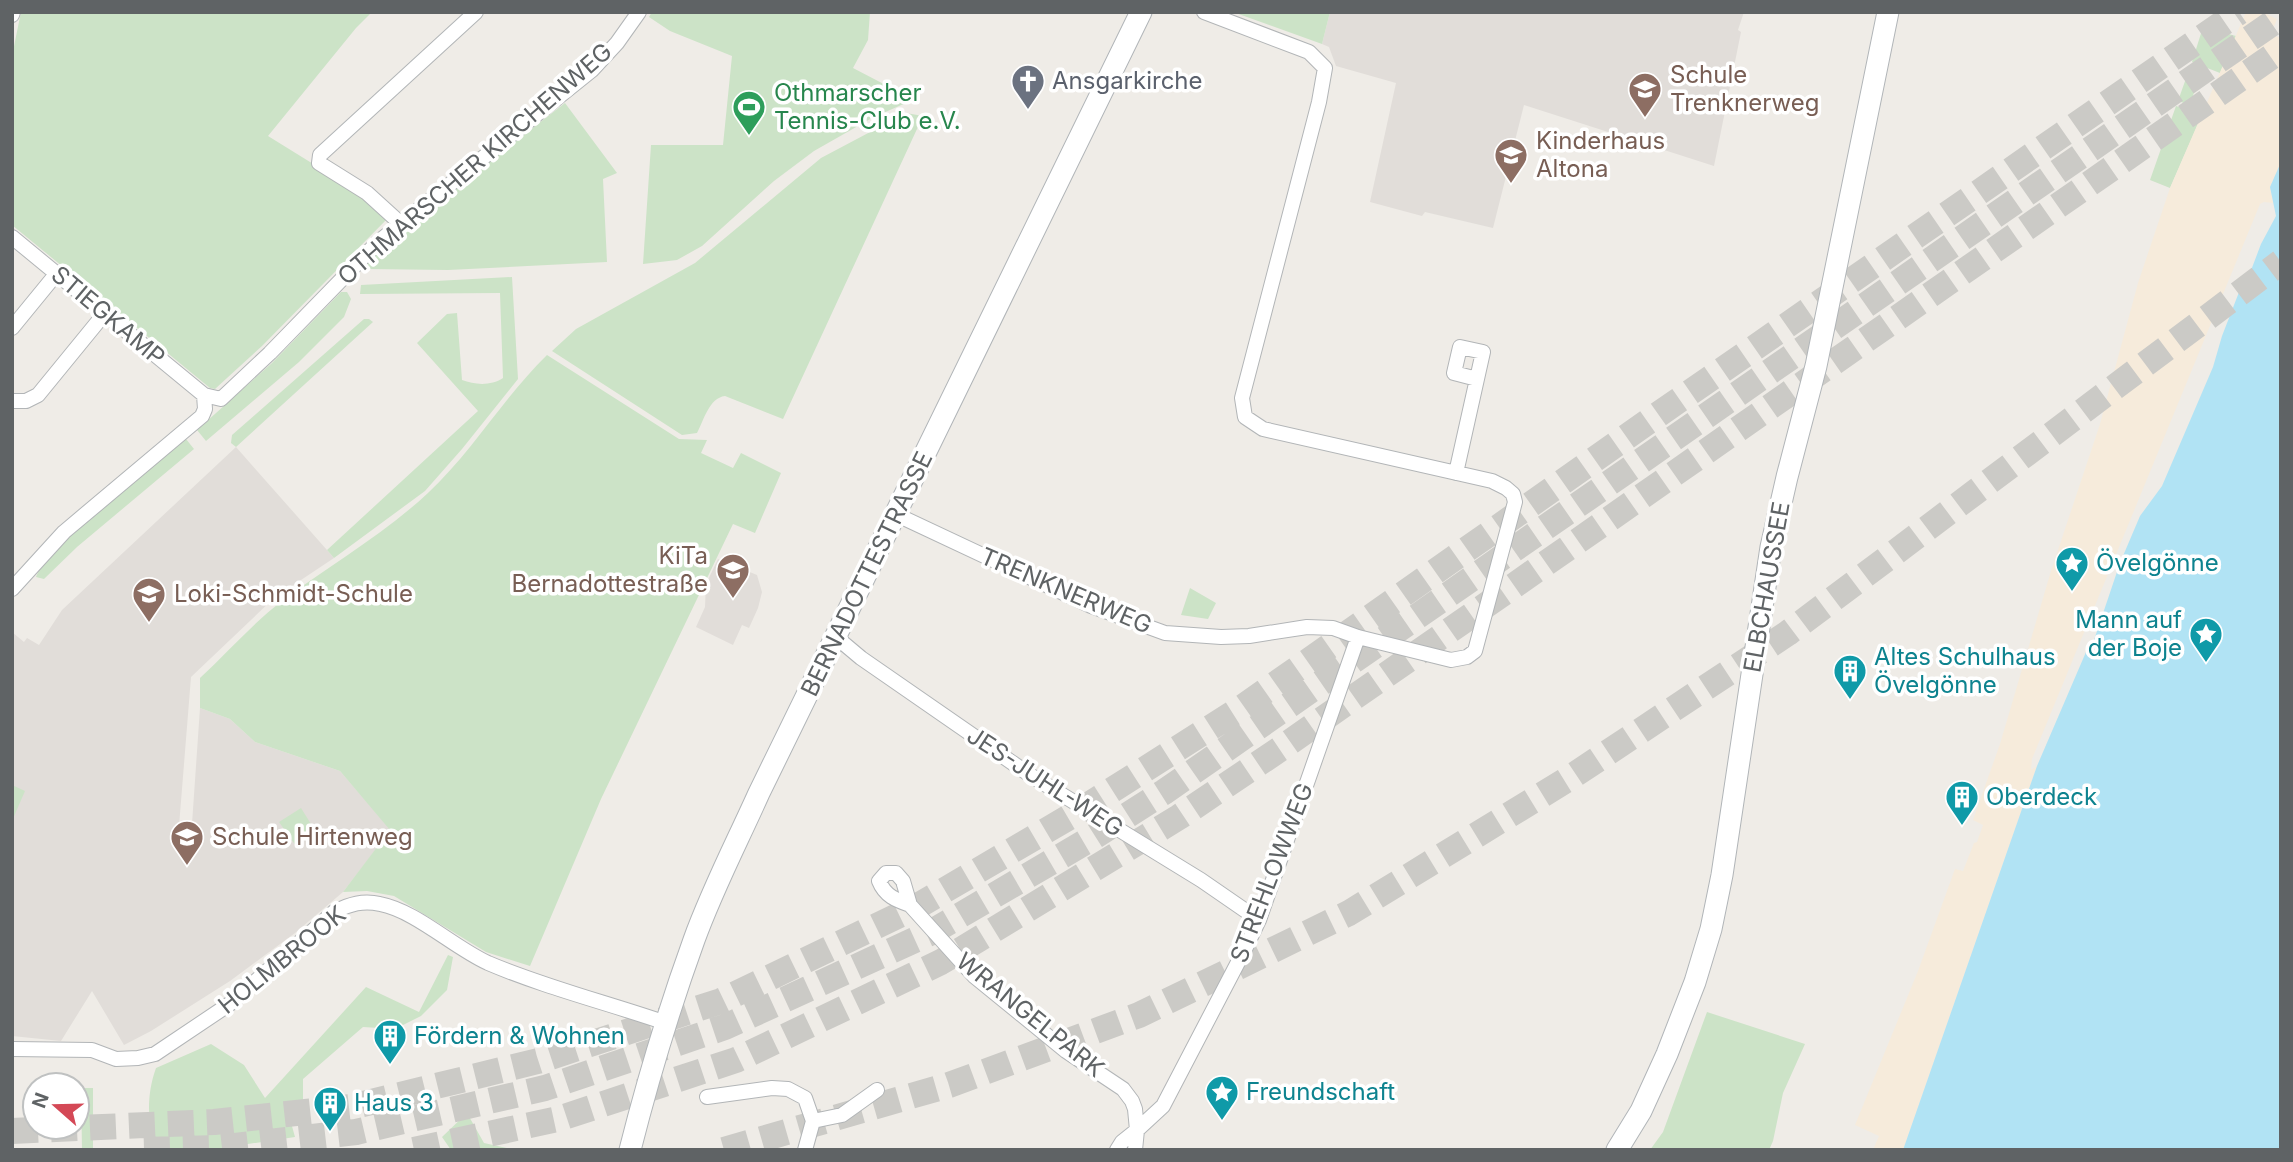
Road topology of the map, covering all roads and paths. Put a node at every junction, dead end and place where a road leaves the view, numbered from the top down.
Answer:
1 (476, 12) edge
2 (639, 12) edge
3 (1141, 12) edge
4 (1204, 12) edge
5 (1888, 12) edge
6 (400, 223) junction
7 (12, 237) edge
8 (57, 272) junction
9 (105, 313) junction
10 (12, 328) edge
11 (1477, 379) dead end
12 (204, 395) junction
13 (12, 401) edge
14 (1456, 472) junction
15 (895, 514) junction
16 (12, 589) edge
17 (836, 637) junction
18 (1358, 637) junction
19 (910, 905) dead end
20 (1259, 920) junction
21 (666, 1023) junction
22 (12, 1049) edge
23 (877, 1090) dead end
24 (707, 1097) dead end
25 (813, 1121) junction
26 (1138, 1130) junction
27 (630, 1150) edge
28 (805, 1150) edge
29 (1117, 1150) edge
30 (1135, 1150) edge
31 (1617, 1150) edge

1 - 6 street
2 - 6 street, OTHMARSCHER KIRCHENWEG
3 - 15 street, BERNADOTTESTRASSE
4 - 14 street, TRENKNERWEG
5 - 31 street, ELBCHAUSSEE
6 - 12 street, OTHMARSCHER KIRCHENWEG
7 - 8 street, STIEGKAMP
8 - 9 street, STIEGKAMP
8 - 10 street
9 - 12 street, STIEGKAMP
9 - 13 street
11 - 14 street
12 - 16 street
14 - 18 street, TRENKNERWEG
15 - 17 street, BERNADOTTESTRASSE
15 - 18 street, TRENKNERWEG
17 - 20 street, JES-JUHL-WEG
17 - 21 street, BERNADOTTESTRASSE
18 - 20 street, STREHLOWWEG
19 - 26 street, WRANGELPARK
20 - 26 street, STREHLOWWEG
21 - 22 street, HOLMBROOK
21 - 27 street, BERNADOTTESTRASSE
23 - 25 street
24 - 25 street
25 - 28 street
26 - 29 street, STREHLOWWEG
26 - 30 street

